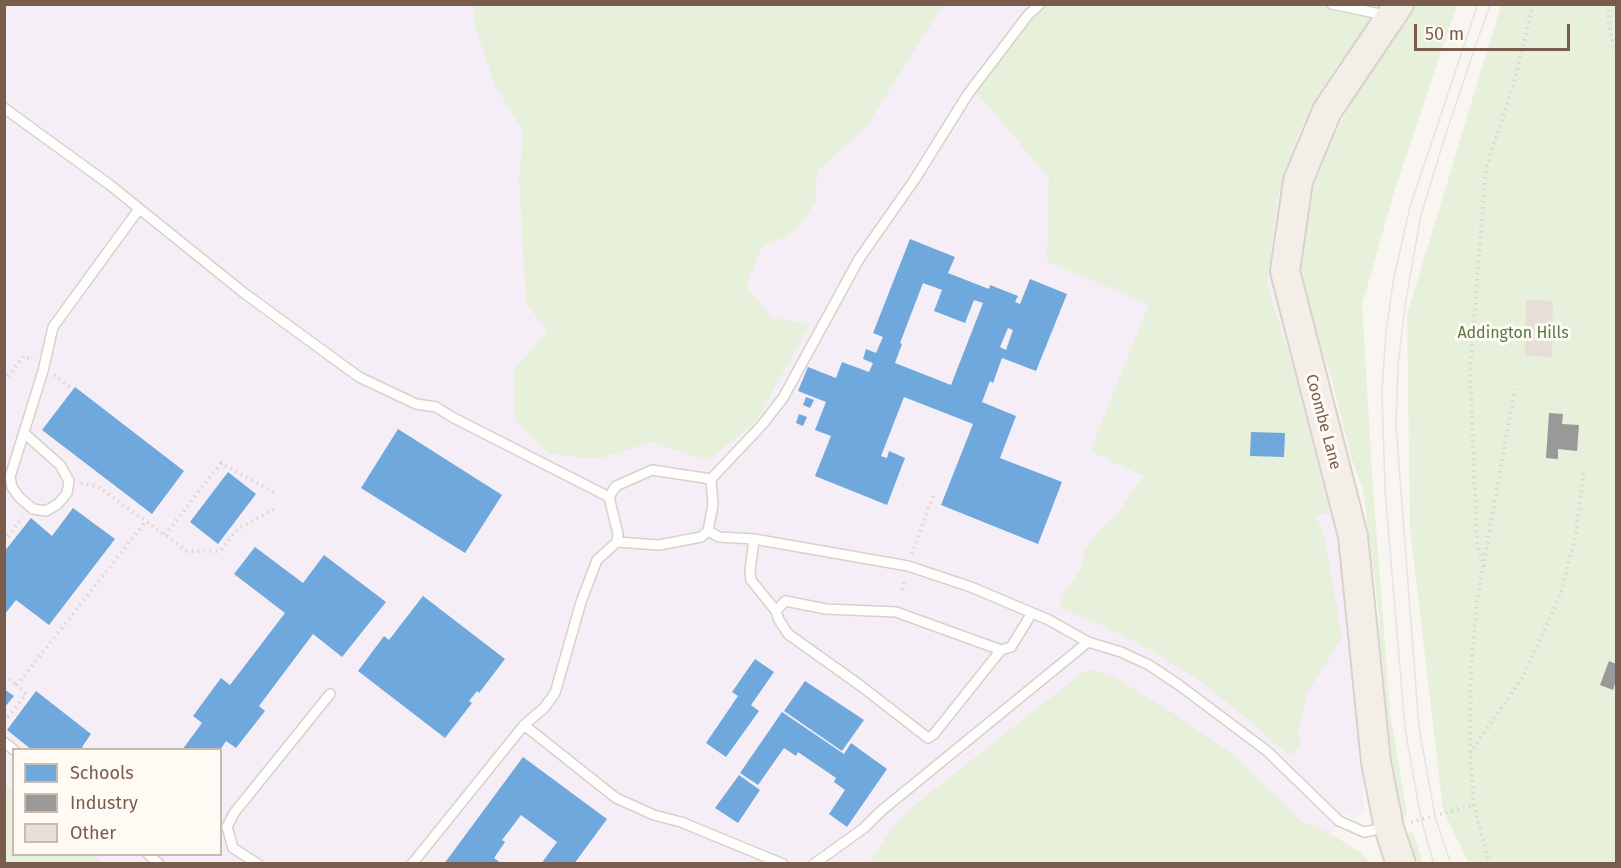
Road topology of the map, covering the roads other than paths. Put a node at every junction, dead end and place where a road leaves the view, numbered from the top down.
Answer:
1 (1041, 4) edge
2 (1332, 4) edge
3 (1395, 10) edge
4 (4, 108) edge
5 (139, 209) junction
6 (24, 433) junction
7 (711, 479) junction
8 (609, 497) junction
9 (708, 531) junction
10 (754, 539) junction
11 (617, 542) junction
12 (776, 610) junction
13 (1032, 613) junction
14 (1088, 642) junction
15 (1001, 650) junction
16 (330, 694) dead end
17 (525, 725) junction
18 (1389, 828) junction
19 (258, 864) edge
20 (412, 864) edge
21 (783, 864) edge
22 (814, 864) edge
23 (1401, 864) edge

1 - 7 lane
2 - 3 lane
3 - 18 main road, Coombe Lane
4 - 5 lane
5 - 6 lane
5 - 8 lane
6 - 6 lane
7 - 8 lane
7 - 9 lane
8 - 11 lane
9 - 10 lane
9 - 11 lane
10 - 12 lane
10 - 13 lane
11 - 17 lane
12 - 15 lane
12 - 15 lane
13 - 14 lane
13 - 15 lane
14 - 18 lane
14 - 22 lane
16 - 19 lane
17 - 20 lane
17 - 21 lane
18 - 23 main road, Coombe Lane

